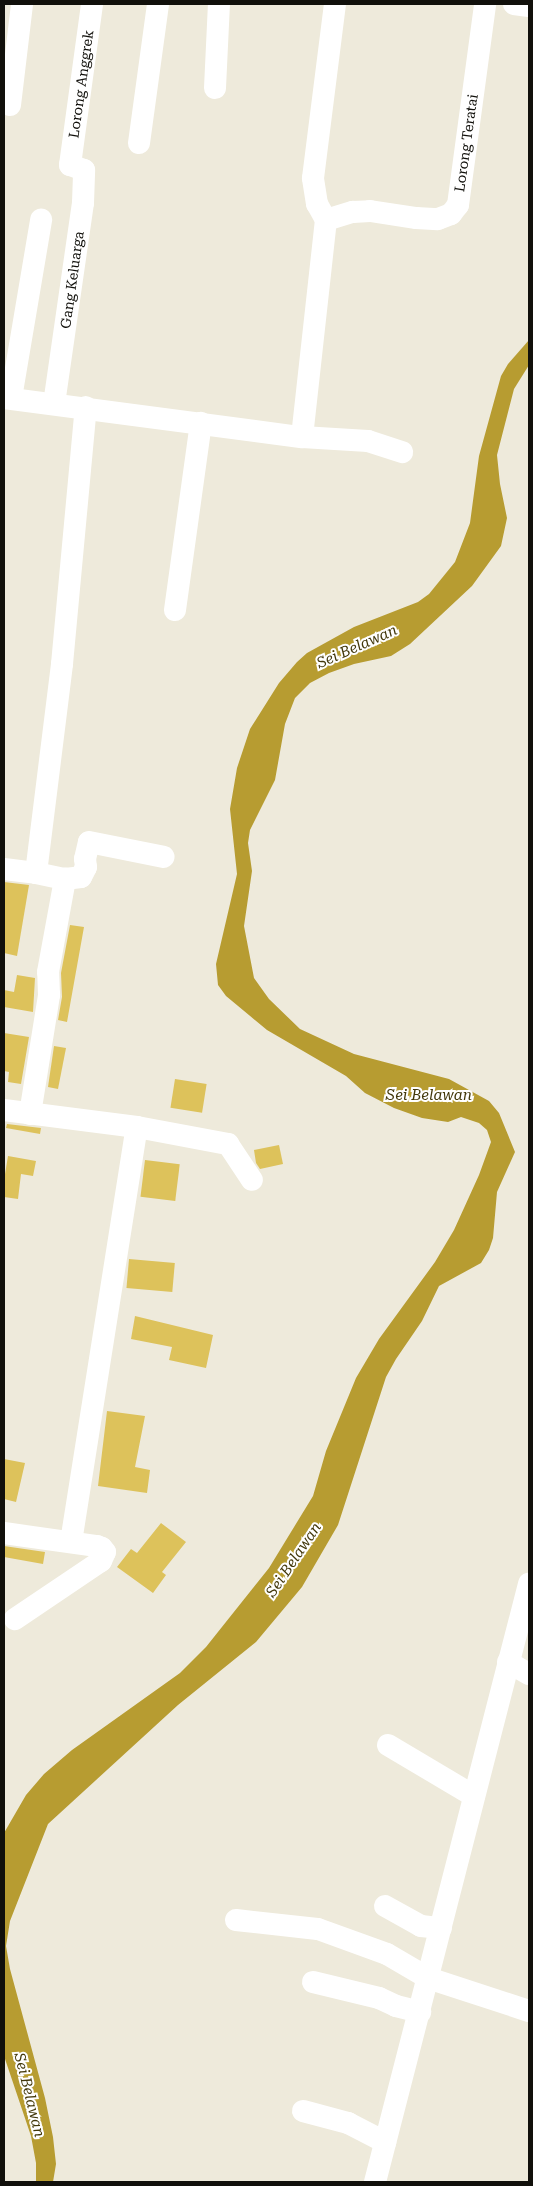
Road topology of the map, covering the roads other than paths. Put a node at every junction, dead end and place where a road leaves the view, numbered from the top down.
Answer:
1 (22, 4) edge
2 (92, 4) edge
3 (158, 4) edge
4 (219, 4) edge
5 (335, 4) edge
6 (485, 4) edge
7 (514, 4) edge
8 (529, 6) edge
9 (215, 88) dead end
10 (10, 105) dead end
11 (139, 143) dead end
12 (70, 165) joint
13 (41, 220) dead end
14 (326, 220) junction
15 (7, 398) edge
16 (54, 404) junction
17 (86, 407) junction
18 (201, 423) junction
19 (302, 437) junction
20 (402, 452) dead end
21 (175, 610) dead end
22 (164, 856) dead end
23 (4, 869) edge
24 (36, 872) junction
25 (65, 879) junction
26 (4, 1110) edge
27 (30, 1114) junction
28 (137, 1127) junction
29 (252, 1180) dead end
30 (4, 1533) edge
31 (71, 1542) junction
32 (529, 1584) edge
33 (15, 1619) dead end
34 (508, 1662) junction
35 (529, 1674) edge
36 (388, 1745) dead end
37 (474, 1796) junction
38 (385, 1906) dead end
39 (236, 1920) dead end
40 (441, 1928) junction
41 (428, 1978) junction
42 (313, 1982) dead end
43 (529, 2011) edge
44 (420, 2012) junction
45 (303, 2111) dead end
46 (385, 2142) junction
47 (375, 2182) edge

1 - 10 street
2 - 12 street, Lorong Anggrek
3 - 11 street
4 - 9 street
5 - 14 street
6 - 14 street, Lorong Teratai
7 - 8 street
12 - 16 street, Gang Keluarga
13 - 15 street
14 - 19 street
15 - 16 street
16 - 17 street
17 - 18 street
17 - 24 street
18 - 19 street
18 - 21 street
19 - 20 street
22 - 25 street
23 - 24 street
24 - 25 street
25 - 27 street
26 - 27 street
27 - 28 street
28 - 29 street
28 - 31 street
30 - 31 street
31 - 33 street
32 - 34 street
34 - 35 street
34 - 37 street
36 - 37 street
37 - 40 street
38 - 40 street
39 - 41 street
40 - 41 street
41 - 43 street
41 - 44 street
42 - 44 street
44 - 46 street
45 - 46 street
46 - 47 street

